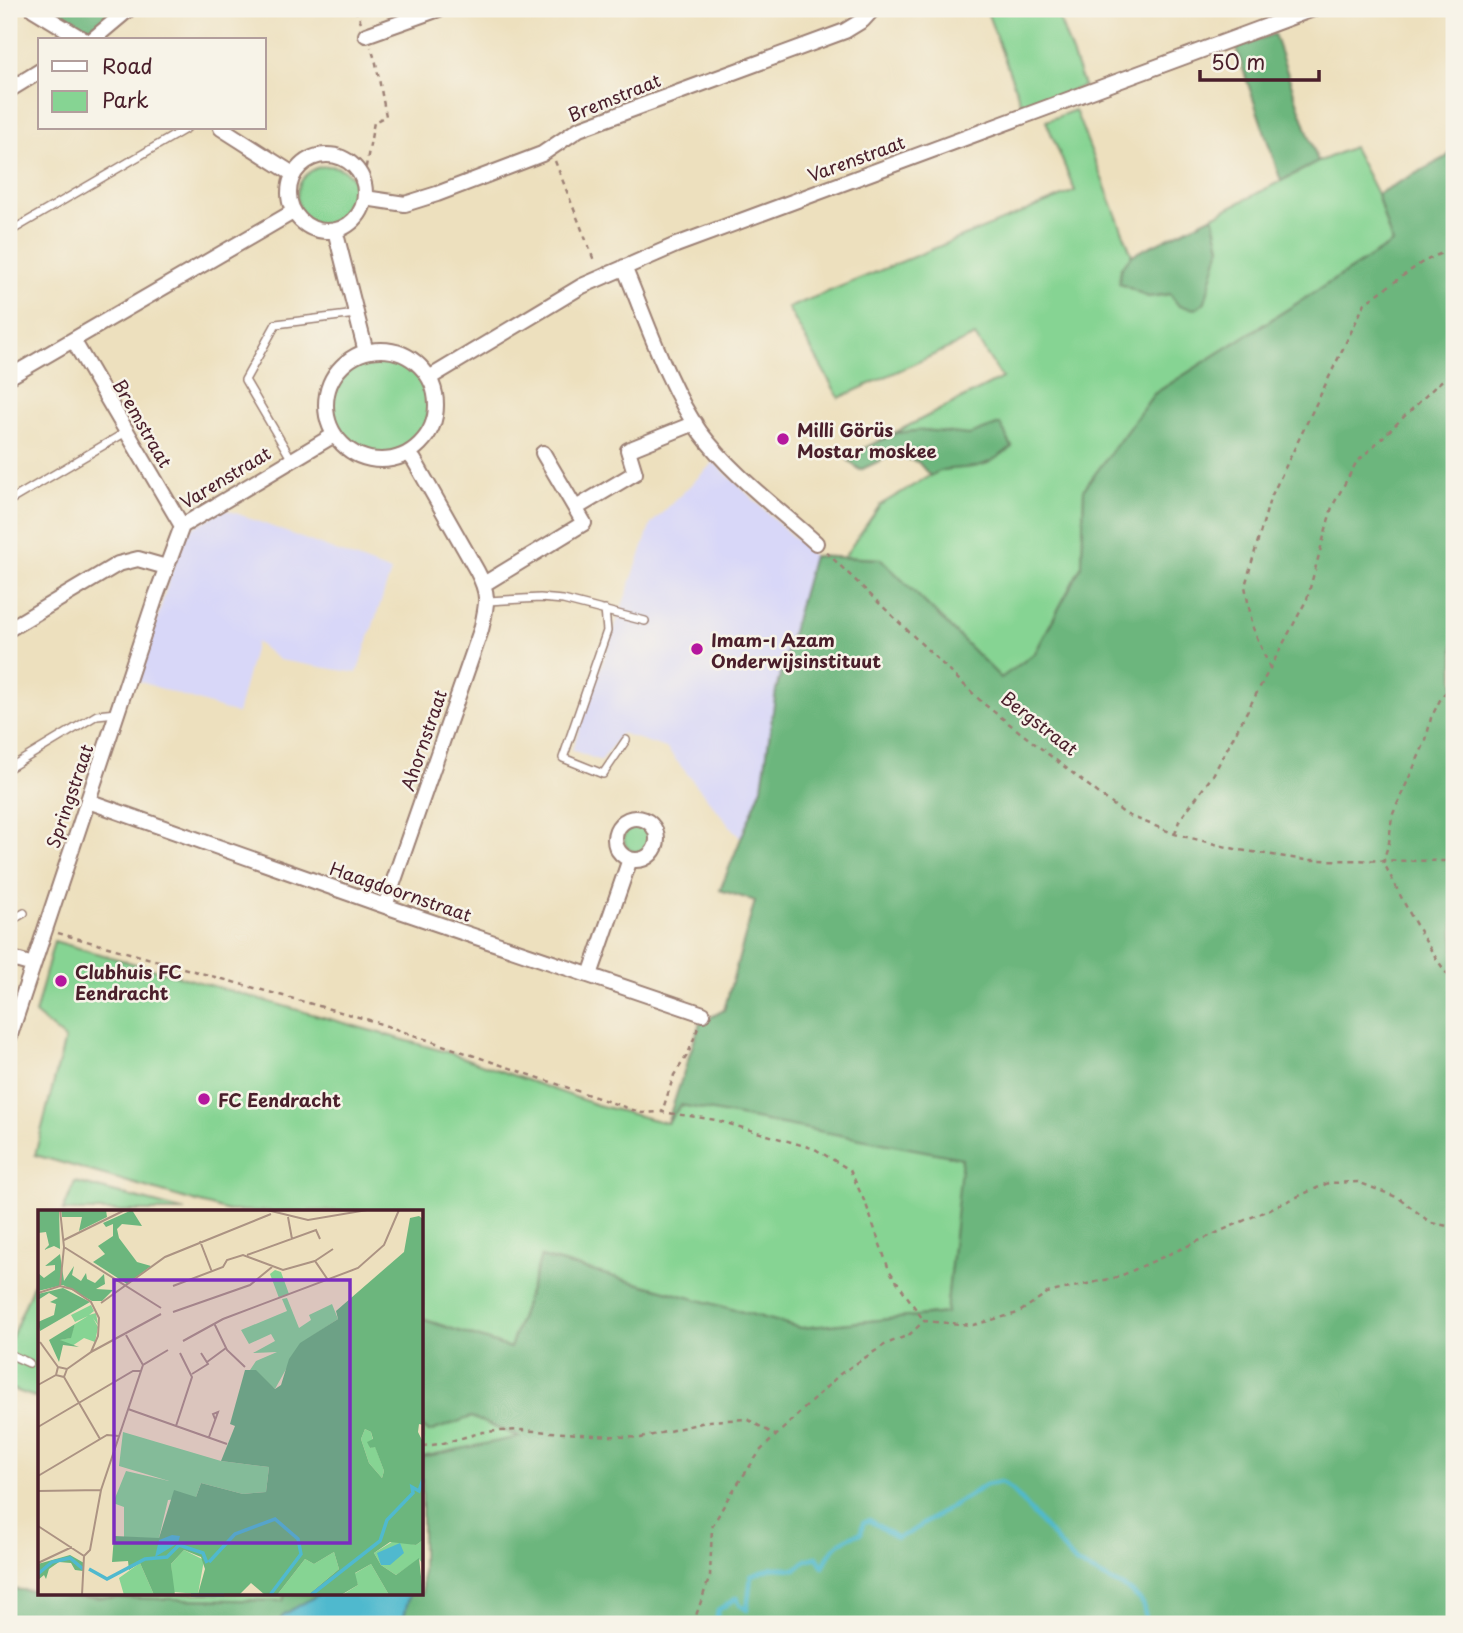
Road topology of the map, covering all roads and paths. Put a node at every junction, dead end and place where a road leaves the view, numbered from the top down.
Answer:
1 (33, 9) edge
2 (130, 9) edge
3 (355, 9) edge
4 (439, 9) edge
5 (873, 9) edge
6 (1313, 9) edge
7 (366, 35) junction
8 (81, 38) edge
9 (94, 38) edge
10 (38, 72) edge
11 (9, 90) edge
12 (184, 130) edge
13 (224, 130) edge
14 (550, 148) junction
15 (293, 174) junction
16 (360, 174) junction
17 (365, 198) junction
18 (293, 212) junction
19 (335, 230) junction
20 (9, 232) edge
21 (1454, 247) edge
22 (624, 267) junction
23 (601, 278) junction
24 (357, 314) junction
25 (73, 340) junction
26 (366, 352) junction
27 (1454, 371) edge
28 (9, 377) edge
29 (429, 378) junction
30 (695, 423) junction
31 (126, 432) junction
32 (334, 435) junction
33 (408, 453) junction
34 (543, 453) dead end
35 (292, 460) junction
36 (9, 501) edge
37 (576, 508) junction
38 (181, 526) junction
39 (816, 542) joint
40 (166, 567) junction
41 (484, 584) junction
42 (488, 601) junction
43 (605, 610) junction
44 (645, 621) dead end
45 (9, 629) edge
46 (1270, 668) junction
47 (1454, 685) edge
48 (117, 713) junction
49 (626, 740) dead end
50 (9, 768) edge
51 (88, 801) junction
52 (1175, 834) junction
53 (630, 859) dead end
54 (1383, 861) junction
55 (1454, 861) edge
56 (385, 906) junction
57 (24, 913) dead end
58 (9, 922) edge
59 (45, 929) junction
60 (9, 958) edge
61 (33, 965) junction
62 (590, 975) junction
63 (1454, 983) edge
64 (703, 1014) joint
65 (9, 1038) edge
66 (662, 1112) junction
67 (1454, 1227) edge
68 (924, 1321) junction
69 (9, 1354) edge
70 (29, 1363) dead end
71 (777, 1436) junction
72 (424, 1446) edge
73 (693, 1624) edge

1 - 8 street
2 - 9 street
3 - 7 path
4 - 7 street
5 - 14 street, Bremstraat
6 - 22 street, Varenstraat
7 - 16 path
10 - 11 street
12 - 20 lane
13 - 15 street
14 - 17 street, Bremstraat
14 - 23 path
15 - 16 street
15 - 18 street
16 - 17 street
17 - 19 street
18 - 19 street
18 - 25 street
19 - 24 street
21 - 46 path
22 - 23 street, Varenstraat
22 - 30 street
23 - 29 street, Varenstraat
24 - 26 street
24 - 35 lane
25 - 28 street
25 - 31 street, Bremstraat
26 - 29 street
26 - 32 street
27 - 46 path
29 - 33 street
30 - 37 street
30 - 39 street
31 - 36 lane
31 - 38 street, Bremstraat
32 - 33 street
32 - 35 street, Varenstraat
33 - 41 street, Ahornstraat
34 - 37 street
35 - 38 street, Varenstraat
37 - 41 street
38 - 40 street, Varenstraat
39 - 52 path, Bergstraat
40 - 45 street
40 - 48 street, Springstraat
41 - 42 street, Ahornstraat
42 - 43 lane
42 - 56 street, Ahornstraat
43 - 44 lane
43 - 49 lane
46 - 52 path
47 - 54 path
48 - 50 lane
48 - 51 street, Springstraat
51 - 56 street, Haagdoornstraat
51 - 59 street, Springstraat
52 - 54 path, Bergstraat
53 - 62 street
54 - 55 path, Bergstraat
54 - 63 path
56 - 62 street, Haagdoornstraat
57 - 58 lane
59 - 61 street, Springstraat
59 - 66 path
60 - 61 street
61 - 65 street, Springstraat
62 - 64 street, Haagdoornstraat
64 - 66 path
66 - 68 path
67 - 68 path
68 - 71 path
69 - 70 lane
71 - 72 path
71 - 73 path

